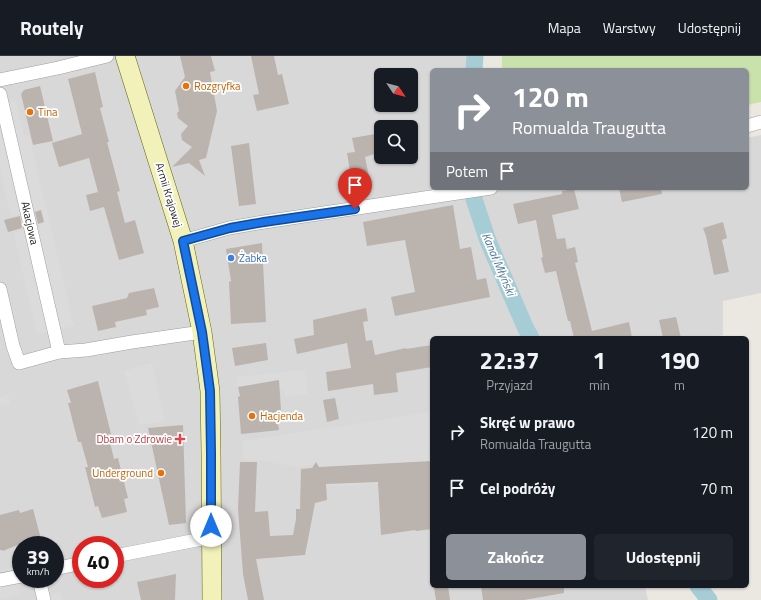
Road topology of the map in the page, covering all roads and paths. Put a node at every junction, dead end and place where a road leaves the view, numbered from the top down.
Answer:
1 (107, 56) edge
2 (125, 56) edge
3 (0, 80) edge
4 (0, 94) edge
5 (761, 122) edge
6 (749, 125) edge
7 (482, 190) edge
8 (183, 241) junction
9 (0, 289) edge
10 (202, 332) junction
11 (59, 352) junction
12 (212, 537) junction
13 (124, 554) edge
14 (12, 578) edge
15 (0, 580) edge
16 (42, 588) edge
17 (44, 600) edge
18 (212, 600) edge

1 - 3 street
2 - 8 street, Armii Krajowej
4 - 11 street, Akacjowa
5 - 6 street
7 - 8 street
8 - 10 street, Armii Krajowej
9 - 11 street
10 - 11 street
10 - 12 street, Armii Krajowej
12 - 13 street
12 - 18 street, Armii Krajowej
14 - 15 street
16 - 17 street

